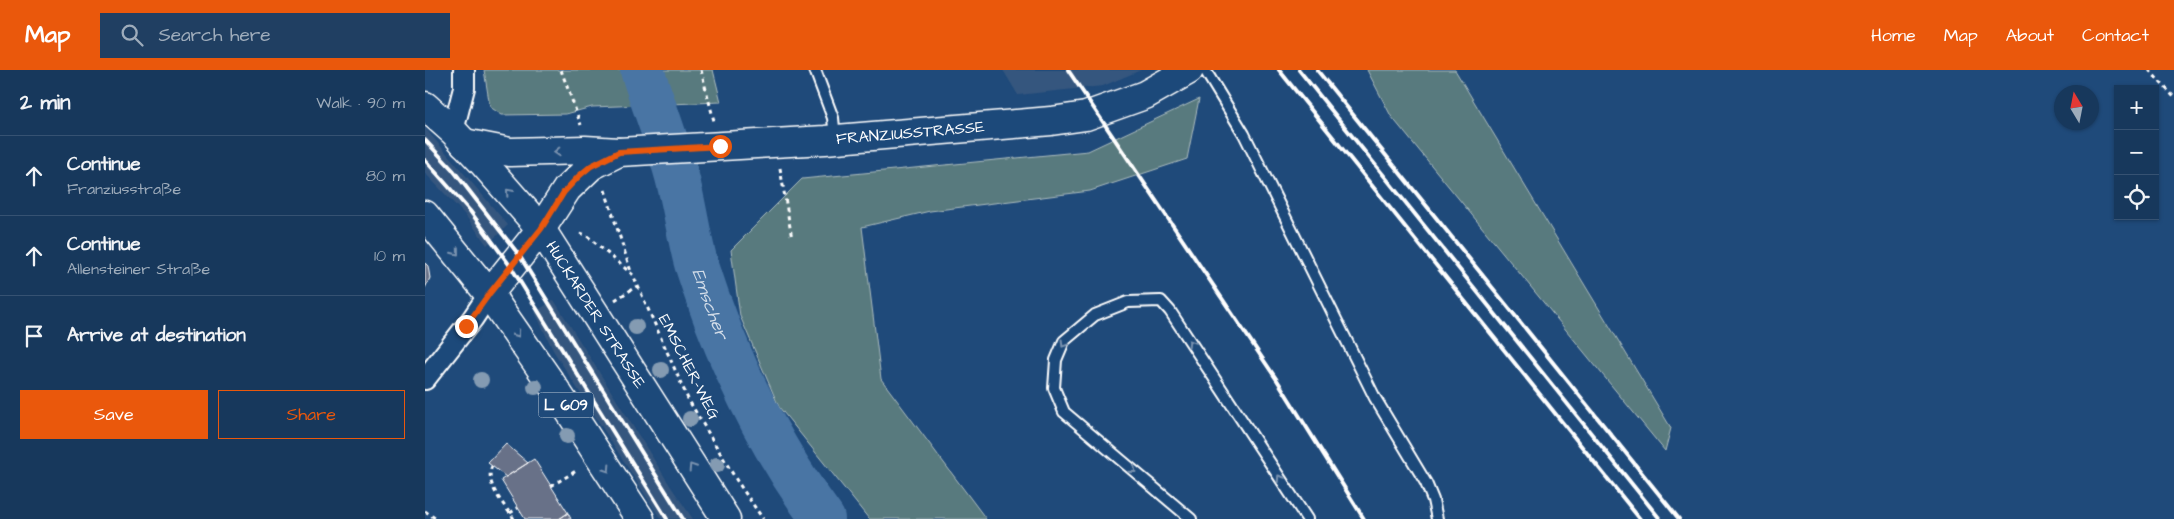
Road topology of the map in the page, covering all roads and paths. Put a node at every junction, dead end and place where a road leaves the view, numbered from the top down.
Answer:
1 (464, 70) edge
2 (561, 70) edge
3 (701, 70) edge
4 (815, 70) edge
5 (1189, 70) edge
6 (1205, 70) edge
7 (2149, 70) edge
8 (2174, 97) edge
9 (425, 106) edge
10 (458, 137) junction
11 (835, 139) junction
12 (715, 147) junction
13 (585, 150) junction
14 (625, 152) junction
15 (778, 160) dead end
16 (605, 190) dead end
17 (425, 215) edge
18 (541, 229) junction
19 (580, 233) dead end
20 (792, 240) dead end
21 (633, 276) junction
22 (637, 286) junction
23 (489, 294) junction
24 (612, 302) dead end
25 (425, 379) edge
26 (492, 466) dead end
27 (576, 471) dead end
28 (551, 486) dead end
29 (518, 508) dead end
30 (425, 511) edge
31 (510, 513) junction
32 (436, 519) edge
33 (514, 519) edge
34 (640, 519) edge
35 (726, 519) edge
36 (763, 519) edge
37 (1191, 519) edge
38 (1307, 519) edge
39 (1437, 519) edge

1 - 10 street
2 - 13 path
3 - 12 path
4 - 11 lane
5 - 11 street, FRANZIUSSTRASSE
6 - 39 lane
7 - 8 path
9 - 10 street, HUCKARDER STRASSE
13 -> 10 street, FRANZIUSSTRASSE
18 -> 10 street, HUCKARDER STRASSE
11 - 12 street, FRANZIUSSTRASSE
12 - 14 street, FRANZIUSSTRASSE
13 - 14 street, FRANZIUSSTRASSE
14 - 18 street, FRANZIUSSTRASSE
15 - 20 path
16 - 21 path
17 -> 23 street, L 609
18 - 23 street, FRANZIUSSTRASSE
35 -> 18 street, HUCKARDER STRASSE
19 - 21 path, EMSCHER-WEG
21 - 22 path, EMSCHER-WEG
22 - 24 path
22 - 36 path, EMSCHER-WEG
23 - 25 street
23 -> 34 street, L 609
26 - 31 path
27 - 28 path
29 - 31 path
30 - 32 path
31 - 33 path
38 -> 37 lane

